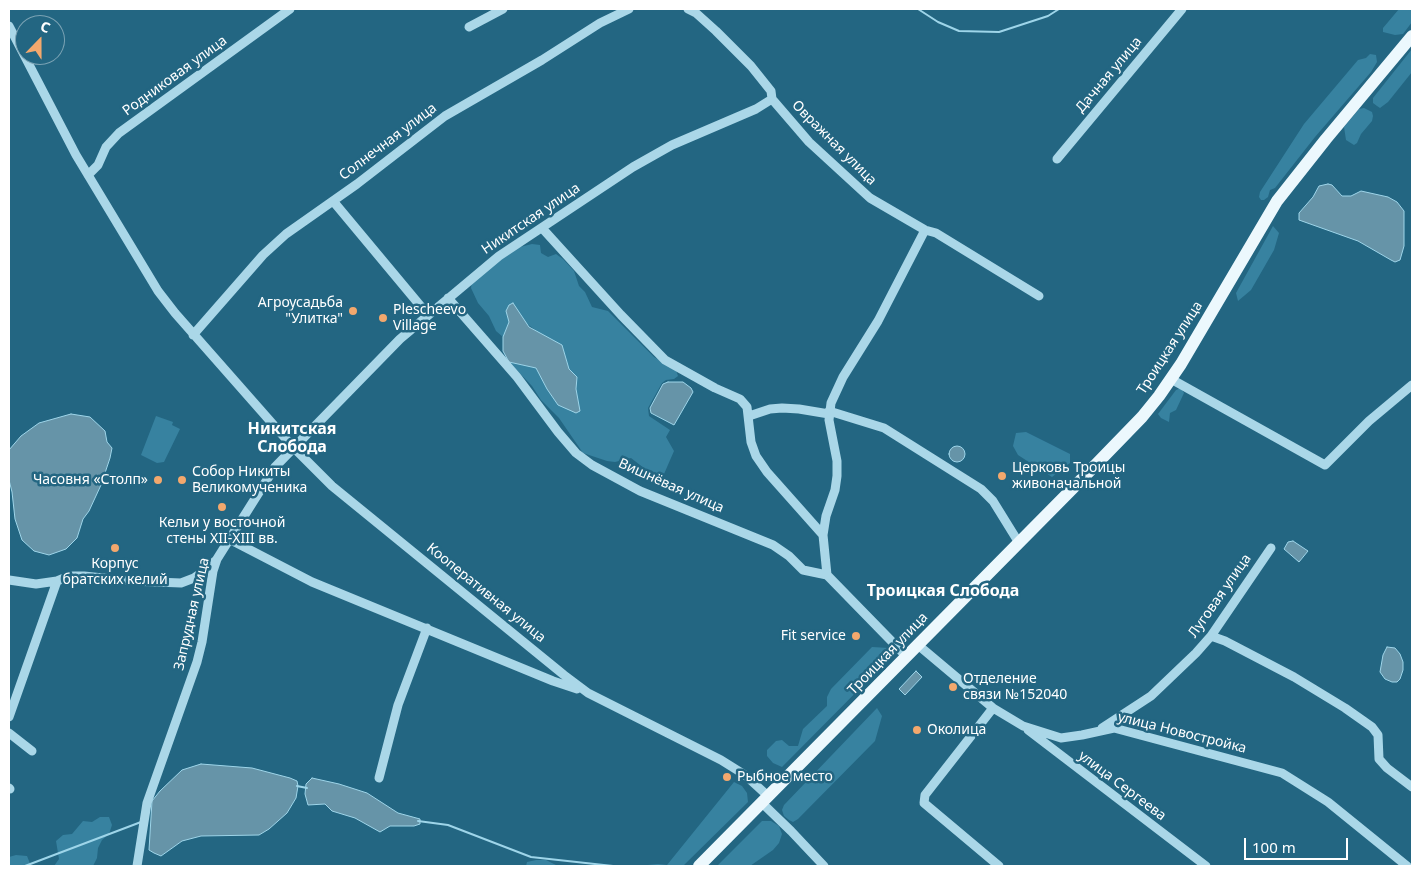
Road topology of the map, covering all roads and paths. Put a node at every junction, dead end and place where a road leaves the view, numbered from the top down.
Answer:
1 (290, 9) edge
2 (503, 9) edge
3 (629, 9) edge
4 (688, 9) edge
5 (1182, 9) edge
6 (9, 26) edge
7 (469, 26) dead end
8 (1412, 36) edge
9 (772, 100) junction
10 (1057, 159) dead end
11 (88, 176) junction
12 (333, 201) junction
13 (542, 228) junction
14 (925, 230) junction
15 (1039, 296) dead end
16 (448, 298) junction
17 (428, 315) junction
18 (193, 335) junction
19 (1171, 379) junction
20 (1412, 384) edge
21 (829, 412) junction
22 (749, 416) junction
23 (293, 447) junction
24 (823, 535) junction
25 (229, 539) junction
26 (1018, 544) junction
27 (1271, 548) dead end
28 (217, 558) junction
29 (827, 575) junction
30 (9, 580) edge
31 (57, 581) junction
32 (427, 628) junction
33 (1211, 636) junction
34 (918, 645) junction
35 (906, 656) junction
36 (588, 693) junction
37 (993, 708) junction
38 (9, 717) edge
39 (1023, 726) junction
40 (1095, 732) junction
41 (9, 733) edge
42 (32, 750) dead end
43 (379, 778) dead end
44 (1412, 787) edge
45 (766, 800) junction
46 (137, 866) edge
47 (699, 866) edge
48 (824, 866) edge
49 (999, 866) edge
50 (1206, 866) edge
51 (1407, 866) edge

1 - 11 street, Родниковая улица
2 - 7 street
3 - 12 street, Солнечная улица
4 - 9 street, Овражная улица
5 - 10 street, Дачная улица
6 - 11 street, Кооперативная улица
8 - 19 main road, Троицкая улица
9 - 13 street, Никитская улица
9 - 14 street, Овражная улица
11 - 18 street, Кооперативная улица
12 - 17 street
12 - 18 street, Солнечная улица
13 - 16 street, Никитская улица
13 - 22 street
14 - 15 street, Овражная улица
14 - 21 street
16 - 17 street, Никитская улица
16 - 29 street, Вишнёвая улица
17 - 23 street, Никитская улица
18 - 23 street, Кооперативная улица
19 - 20 street
19 - 26 main road, Троицкая улица
21 - 22 street
21 - 24 street
21 - 26 street
22 - 24 street
23 - 25 street, Запрудная улица
23 - 36 street, Кооперативная улица
24 - 29 street
25 - 28 street, Запрудная улица
25 - 32 street
26 - 34 main road, Троицкая улица
27 - 33 street, Луговая улица
28 - 31 street
28 - 46 street, Запрудная улица
29 - 35 street
30 - 31 street
31 - 38 street
32 - 36 street
32 - 43 street
33 - 40 street, Луговая улица
33 - 44 street
34 - 35 main road, Троицкая улица
34 - 37 street, улица Новостройка
35 - 45 main road, Троицкая улица
36 - 45 street, Кооперативная улица
37 - 39 street, улица Новостройка
37 - 49 street
39 - 40 street, улица Новостройка
39 - 50 street, улица Сергеева
40 - 51 street, улица Новостройка
41 - 42 street
45 - 47 main road, Троицкая улица
45 - 48 street

